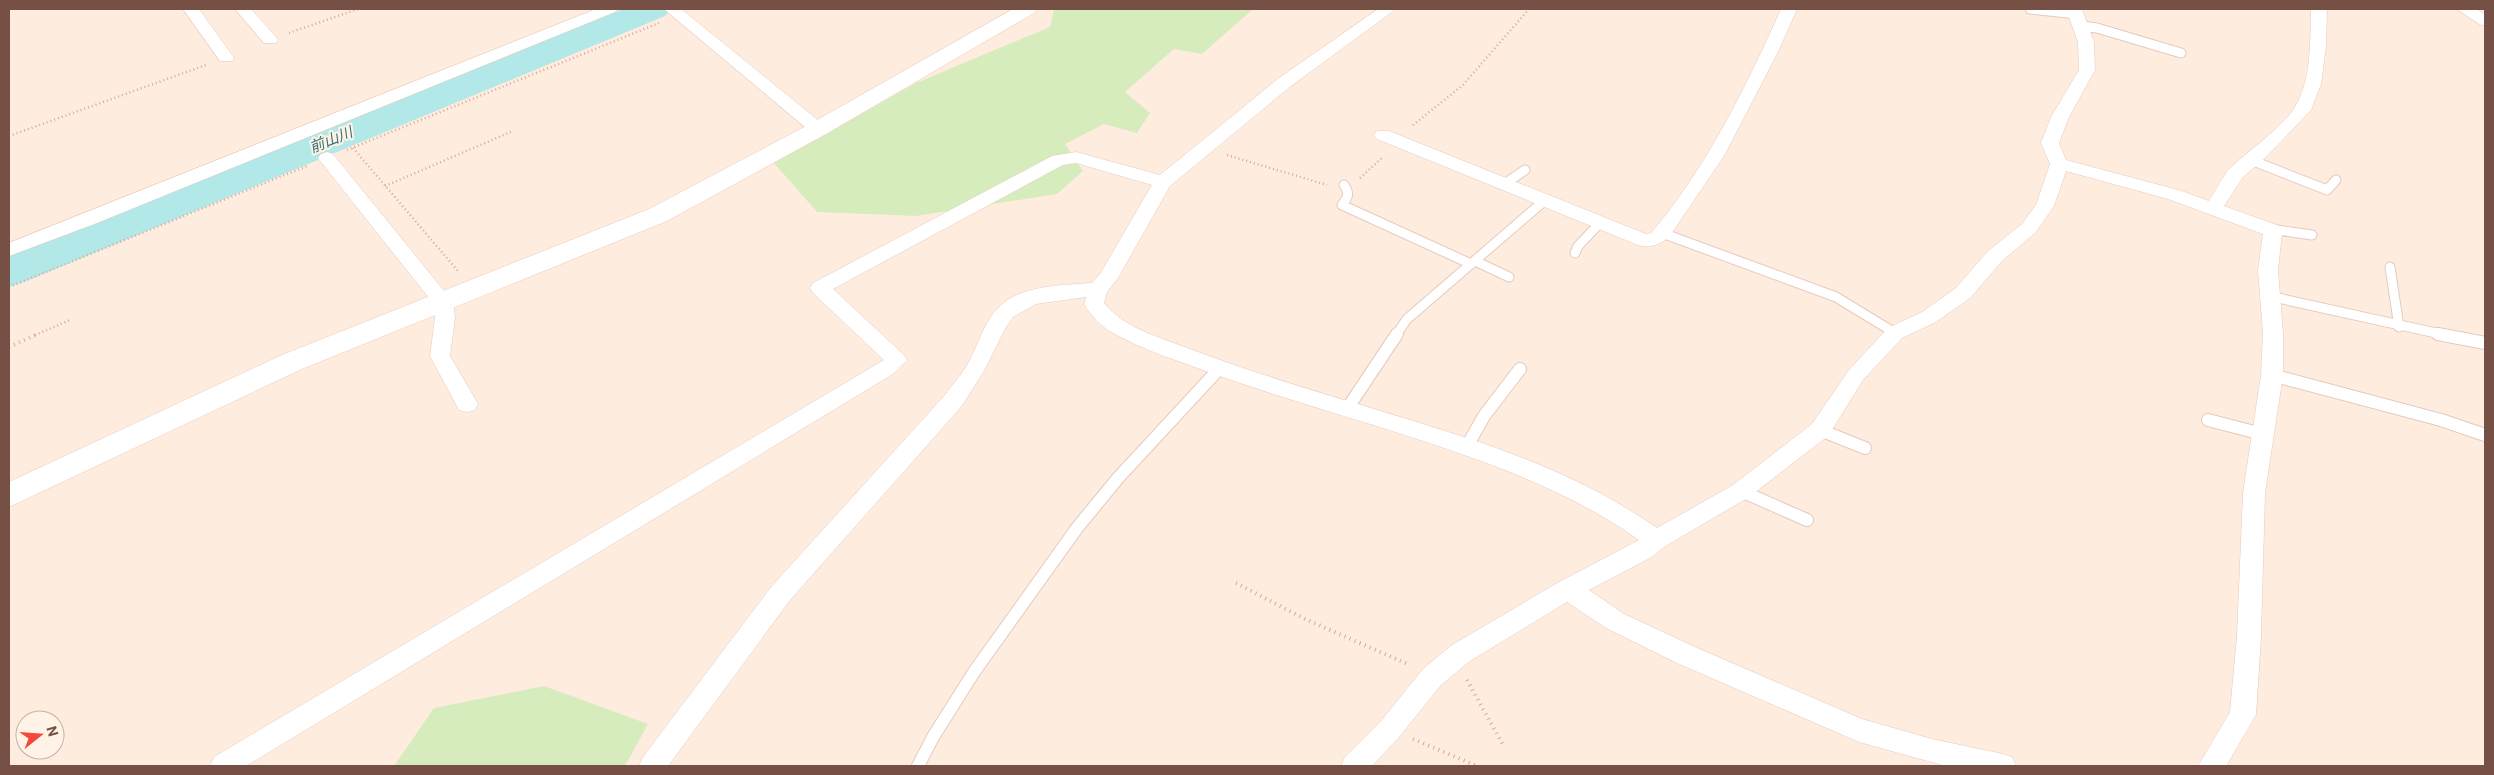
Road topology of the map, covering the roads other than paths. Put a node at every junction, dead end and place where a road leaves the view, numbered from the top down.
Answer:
1 (191, 9) edge
2 (243, 9) edge
3 (609, 9) edge
4 (1027, 9) edge
5 (1388, 9) edge
6 (1789, 9) edge
7 (2030, 9) edge
8 (2319, 9) edge
9 (2465, 9) edge
10 (676, 12) edge
11 (2078, 16) edge
12 (2485, 21) edge
13 (270, 40) road end
14 (2181, 53) dead end
15 (226, 58) road end
16 (818, 129) junction
17 (1383, 135) dead end
18 (327, 158) road end
19 (2251, 160) junction
20 (2059, 164) junction
21 (1525, 170) dead end
22 (2336, 180) dead end
23 (1163, 182) junction
24 (1344, 185) dead end
25 (1503, 185) junction
26 (1544, 201) junction
27 (2214, 208) junction
28 (1600, 223) junction
29 (2270, 229) junction
30 (1662, 233) junction
31 (2312, 235) dead end
32 (9, 250) edge
33 (1575, 253) dead end
34 (1473, 263) junction
35 (2390, 267) dead end
36 (1509, 277) dead end
37 (1098, 290) junction
38 (2270, 296) junction
39 (443, 302) junction
40 (2399, 327) junction
41 (1895, 333) junction
42 (2485, 343) edge
43 (1219, 369) junction
44 (1520, 369) dead end
45 (2272, 375) junction
46 (467, 404) dead end
47 (1347, 409) junction
48 (2208, 420) dead end
49 (1820, 430) junction
50 (2262, 434) junction
51 (2485, 435) edge
52 (1466, 448) junction
53 (1865, 448) dead end
54 (1741, 491) junction
55 (9, 494) edge
56 (1807, 520) dead end
57 (1656, 540) junction
58 (1568, 589) junction
59 (223, 766) edge
60 (652, 766) edge
61 (918, 766) edge
62 (1354, 766) edge
63 (2003, 766) edge
64 (2210, 766) edge

1 - 15 street
2 - 13 street
3 - 32 street
4 - 16 street
5 - 23 street
6 - 30 street
7 - 11 lane
8 - 19 street
9 - 12 street
10 - 16 street
11 - 14 lane
11 - 20 street
16 - 39 street
17 - 25 street
18 - 39 street
19 - 22 lane
19 - 27 street
20 - 27 street
20 - 41 street
21 - 25 lane
23 - 37 street
23 - 59 street
24 - 34 lane
25 - 26 street
26 - 28 street
26 - 34 lane
27 - 29 street
28 - 30 street
28 - 33 lane
29 - 31 lane
29 - 38 street
30 - 41 lane
34 - 36 lane
34 - 47 lane
35 - 40 lane
37 - 43 street
37 - 60 street
38 - 40 lane
38 - 45 street
39 - 46 street
39 - 55 street
40 - 42 lane
41 - 49 street
43 - 47 street
43 - 61 lane
44 - 52 lane
45 - 50 street
45 - 51 lane
47 - 52 street
48 - 50 lane
49 - 53 lane
49 - 54 street
50 - 64 street
52 - 57 street
54 - 56 lane
54 - 57 street
57 - 58 street
58 - 62 street
58 - 63 street

